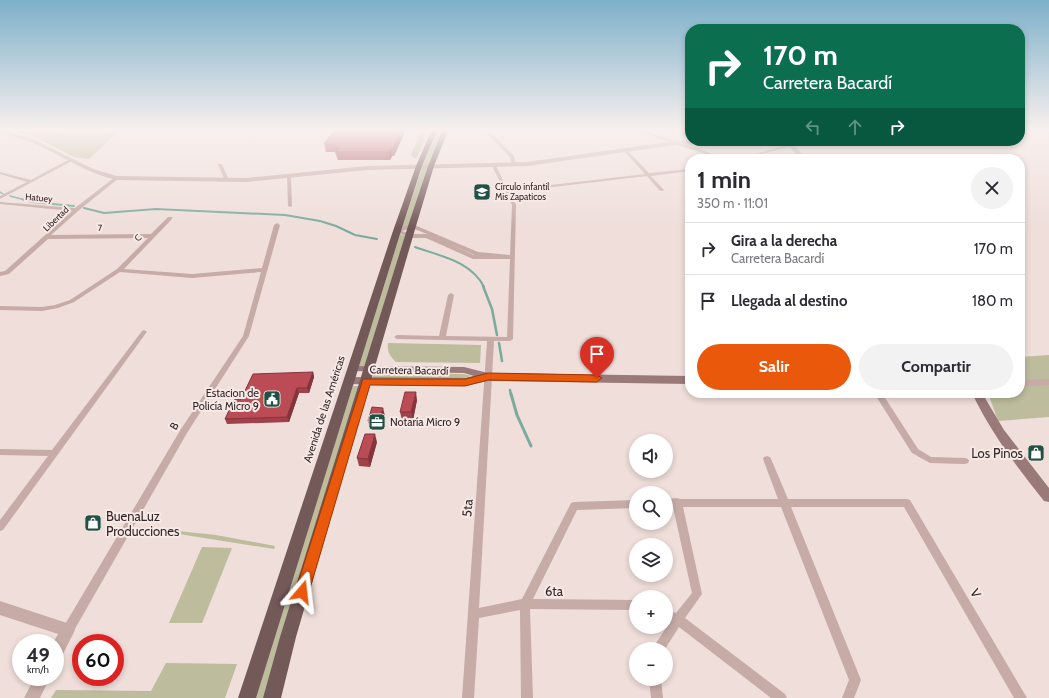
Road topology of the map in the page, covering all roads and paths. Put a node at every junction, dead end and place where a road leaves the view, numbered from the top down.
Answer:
1 (65, 164) edge
2 (75, 164) edge
3 (514, 164) joint
4 (518, 164) edge
5 (639, 164) edge
6 (220, 165) dead end
7 (425, 166) junction
8 (494, 166) junction
9 (685, 170) edge
10 (0, 173) edge
11 (649, 174) junction
12 (289, 177) junction
13 (117, 178) junction
14 (223, 180) junction
15 (30, 181) junction
16 (662, 190) dead end
17 (508, 191) junction
18 (0, 198) edge
19 (0, 203) edge
20 (290, 206) dead end
21 (76, 210) junction
22 (170, 218) dead end
23 (277, 225) dead end
24 (397, 231) junction
25 (411, 231) junction
26 (152, 236) junction
27 (48, 237) junction
28 (511, 257) junction
29 (119, 270) junction
30 (264, 270) junction
31 (0, 274) edge
32 (451, 295) dead end
33 (0, 308) edge
34 (144, 332) dead end
35 (398, 337) dead end
36 (442, 337) junction
37 (491, 339) junction
38 (353, 369) junction
39 (369, 369) junction
40 (488, 376) junction
41 (685, 380) edge
42 (349, 381) junction
43 (366, 382) junction
44 (1049, 382) edge
45 (1025, 383) edge
46 (881, 398) edge
47 (979, 398) edge
48 (0, 452) edge
49 (56, 453) junction
50 (767, 459) dead end
51 (966, 461) dead end
52 (1049, 497) edge
53 (673, 502) edge
54 (677, 502) junction
55 (783, 502) junction
56 (629, 504) edge
57 (0, 527) edge
58 (525, 604) junction
59 (629, 605) edge
60 (0, 608) edge
61 (473, 614) junction
62 (673, 617) edge
63 (678, 619) junction
64 (68, 630) junction
65 (64, 638) edge
66 (663, 642) edge
67 (38, 686) edge
68 (656, 686) edge
69 (32, 698) edge
70 (247, 698) edge
71 (272, 698) edge
72 (468, 698) edge
73 (527, 698) edge
74 (657, 698) edge
75 (781, 698) edge
76 (848, 698) edge
77 (1021, 698) edge

1 - 15 street
2 - 13 street
3 - 4 street
3 - 8 street
5 - 11 street
6 - 14 street
7 - 8 street
7 - 12 street
7 - 24 main road, Avenida de las Américas
7 - 25 main road, Avenida de las Américas
8 - 17 street
9 - 11 street
10 - 15 street
11 - 16 street
11 - 17 street
12 - 14 street
12 - 20 street
13 - 14 street
13 - 21 street, Libertad
15 - 18 street
17 - 28 street
19 - 21 street, Hatuey
21 - 27 street, Libertad
22 - 26 street, C
23 - 30 street, B
24 - 25 street
24 - 25 street
24 - 38 main road, Avenida de las Américas
25 - 28 street
25 - 28 street
25 - 39 main road, Avenida de las Américas
26 - 27 street, 7
26 - 29 street, C
27 - 31 street, Libertad
28 - 37 street
29 - 30 street
29 - 33 street, C
30 - 64 street, B
32 - 36 street
34 - 49 street
35 - 36 street
36 - 37 street
37 - 40 street, 5ta
38 - 39 main road, Carretera Bacardí
38 - 42 main road, Avenida de las Américas
39 - 40 main road, Carretera Bacardí
39 - 43 main road, Avenida de las Américas
40 - 41 main road, Carretera Bacardí
40 - 43 main road, Carretera Bacardí
40 - 61 street, 5ta
42 - 43 main road, Carretera Bacardí
42 - 70 main road, Avenida de las Américas
43 - 71 main road, Avenida de las Américas
44 - 45 street
46 - 51 street
47 - 52 main road
48 - 49 street
49 - 57 street
50 - 55 street
53 - 54 street
54 - 55 street
54 - 63 street
55 - 76 street
55 - 77 street, V
56 - 58 street
58 - 59 street, 6ta
58 - 61 street, 6ta
58 - 73 street
60 - 64 street
61 - 72 street, 5ta
62 - 63 street
63 - 66 street
63 - 75 street
64 - 65 street
67 - 69 street
68 - 74 street

